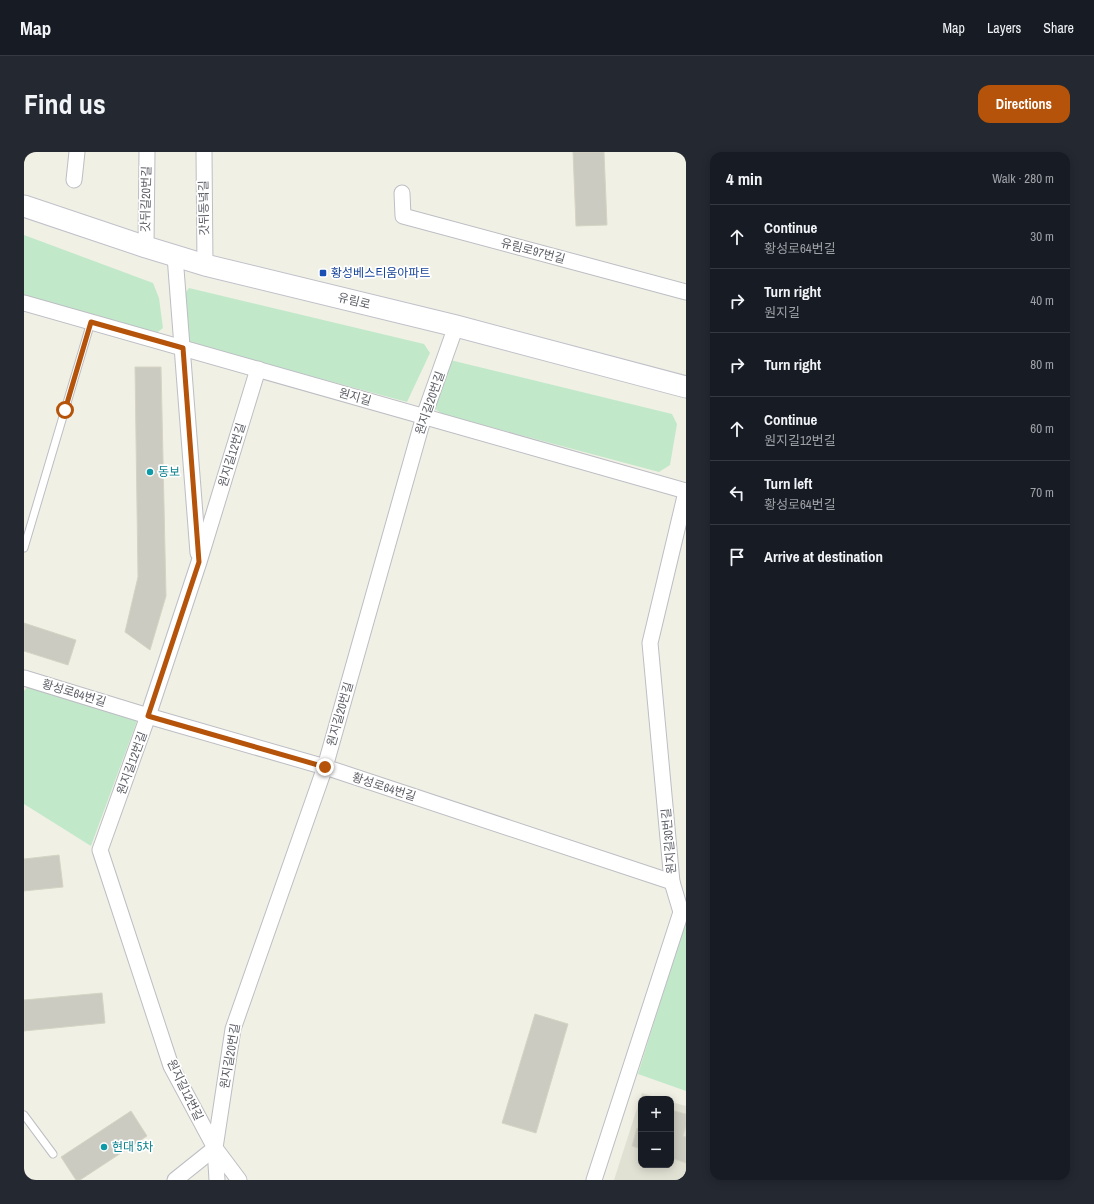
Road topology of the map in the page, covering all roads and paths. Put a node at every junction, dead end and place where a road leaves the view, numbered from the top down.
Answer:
1 (77, 152) edge
2 (147, 152) edge
3 (204, 152) edge
4 (74, 180) dead end
5 (402, 193) dead end
6 (24, 206) edge
7 (146, 247) junction
8 (175, 256) junction
9 (205, 265) junction
10 (686, 292) edge
11 (24, 303) edge
12 (91, 322) junction
13 (456, 326) junction
14 (183, 348) junction
15 (258, 369) junction
16 (686, 387) edge
17 (424, 416) junction
18 (686, 491) edge
19 (24, 548) edge
20 (199, 562) junction
21 (24, 678) edge
22 (148, 716) junction
23 (325, 767) junction
24 (672, 882) junction
25 (24, 1115) edge
26 (215, 1148) junction
27 (53, 1154) dead end
28 (175, 1180) edge
29 (217, 1180) edge
30 (239, 1180) edge
31 (594, 1180) edge

1 - 4 street
2 - 7 street, 갓뒤길20번길
3 - 9 street, 갓뒤동녘길
5 - 10 street, 유림로97번길
6 - 7 street, 유림로
7 - 8 street, 유림로
8 - 9 street, 유림로
8 - 14 street
9 - 13 street, 유림로
11 - 12 street, 원지길
12 - 14 street, 원지길
12 - 19 lane
13 - 16 street, 유림로
13 - 17 street, 원지길20번길
14 - 15 street, 원지길
14 - 20 street
15 - 17 street, 원지길
15 - 20 street, 원지길12번길
17 - 18 street, 원지길
17 - 23 street, 원지길20번길
18 - 24 street, 원지길30번길
20 - 22 street, 원지길12번길
21 - 22 street, 황성로64번길
22 - 23 street, 황성로64번길
22 - 26 street, 원지길12번길
23 - 24 street, 황성로64번길
23 - 26 street, 원지길20번길
24 - 31 street, 원지길30번길
25 - 27 lane
26 - 28 street
26 - 29 street, 원지길12번길
26 - 30 street, 원지길12번길

